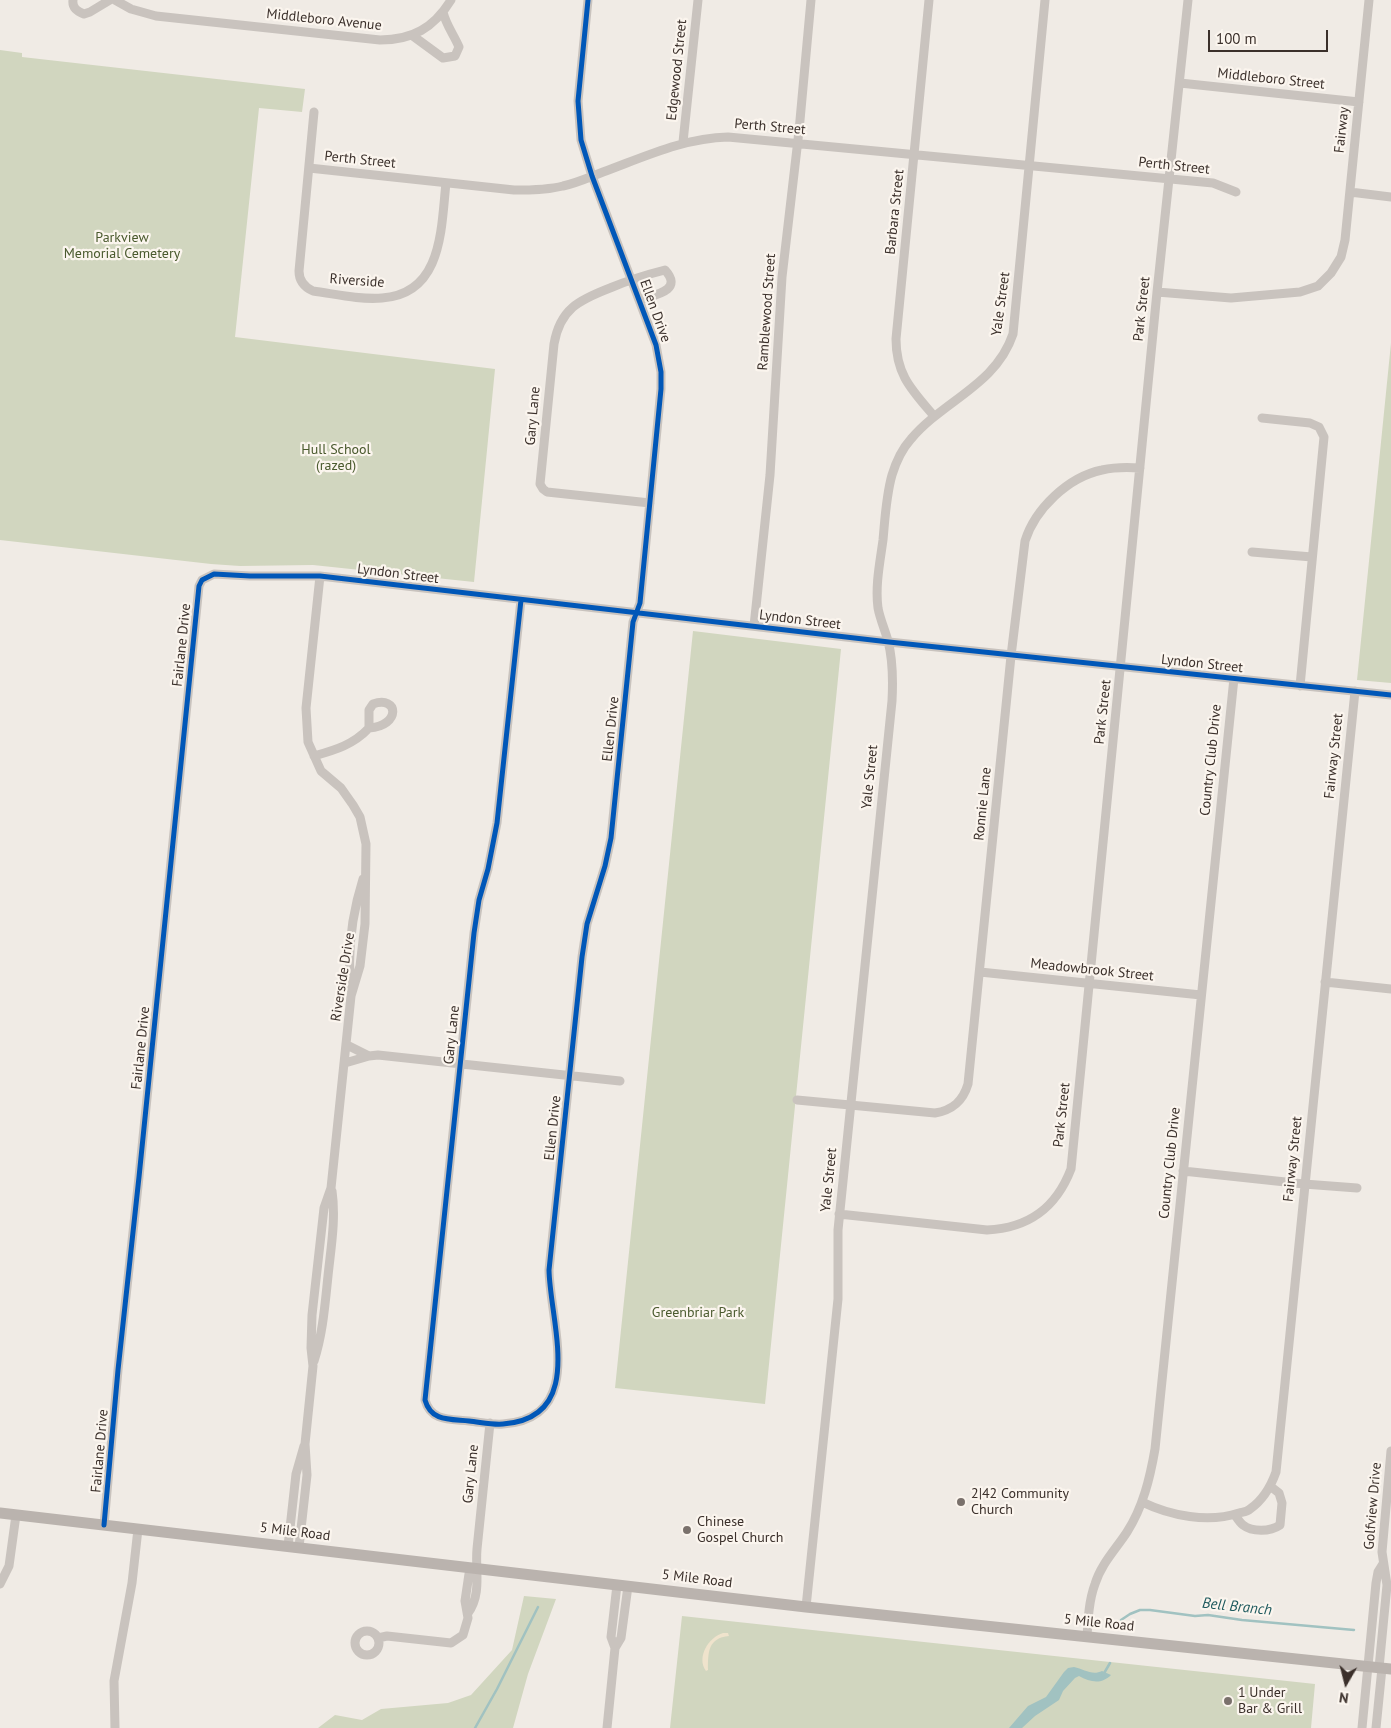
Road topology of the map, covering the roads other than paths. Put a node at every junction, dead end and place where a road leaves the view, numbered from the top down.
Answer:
1 (73, 0) edge
2 (110, 0) edge
3 (115, 0) edge
4 (451, 0) edge
5 (588, 0) edge
6 (698, 0) edge
7 (811, 0) edge
8 (930, 0) edge
9 (1045, 0) edge
10 (1188, 0) edge
11 (1369, 0) edge
12 (442, 12) junction
13 (413, 36) junction
14 (1180, 83) junction
15 (1359, 102) junction
16 (314, 112) dead end
17 (683, 142) junction
18 (798, 143) junction
19 (914, 155) junction
20 (1029, 165) junction
21 (308, 168) junction
22 (592, 176) junction
23 (1169, 179) junction
24 (446, 183) junction
25 (1236, 192) dead end
26 (1350, 192) junction
27 (1391, 197) edge
28 (631, 278) junction
29 (1158, 292) junction
30 (639, 300) junction
31 (934, 416) junction
32 (1262, 418) dead end
33 (1140, 468) junction
34 (650, 503) junction
35 (1252, 552) dead end
36 (1312, 557) junction
37 (320, 576) junction
38 (207, 577) joint
39 (520, 600) junction
40 (637, 613) junction
41 (754, 626) junction
42 (888, 642) junction
43 (1011, 656) junction
44 (1121, 667) junction
45 (1234, 678) junction
46 (1300, 686) junction
47 (1355, 691) junction
48 (1391, 695) edge
49 (369, 728) dead end
50 (314, 756) junction
51 (980, 972) junction
52 (1325, 982) junction
53 (1089, 984) junction
54 (1391, 989) edge
55 (1201, 995) junction
56 (347, 1045) junction
57 (369, 1056) junction
58 (345, 1063) junction
59 (460, 1064) junction
60 (570, 1076) junction
61 (620, 1080) dead end
62 (797, 1100) dead end
63 (850, 1105) junction
64 (1183, 1171) junction
65 (1304, 1184) junction
66 (1357, 1188) dead end
67 (839, 1214) junction
68 (490, 1423) junction
69 (1391, 1451) edge
70 (1270, 1486) junction
71 (1142, 1502) junction
72 (0, 1513) edge
73 (16, 1515) junction
74 (1235, 1515) junction
75 (104, 1525) junction
76 (138, 1529) junction
77 (294, 1547) junction
78 (1386, 1550) edge
79 (475, 1568) junction
80 (0, 1584) edge
81 (622, 1586) junction
82 (806, 1607) junction
83 (1087, 1637) junction
84 (378, 1638) dead end
85 (1380, 1668) edge
86 (115, 1728) edge
87 (607, 1728) edge
88 (1362, 1728) edge
89 (1376, 1728) edge

1 - 2 street
3 - 13 street, Middleboro Avenue
4 - 12 street
5 - 22 street, Ellen Drive
6 - 17 street, Edgewood Street
7 - 18 street, Ramblewood Street
8 - 19 street, Barbara Street
9 - 20 street, Yale Street
10 - 14 street, Park Street
11 - 15 street, Fairway
12 - 13 street, Middleboro Avenue
12 - 13 street
14 - 15 street, Middleboro Street
14 - 23 street, Park Street
15 - 26 street, Fairway
16 - 21 street
17 - 18 street, Perth Street
17 - 22 street, Perth Street
18 - 19 street, Perth Street
18 - 41 street, Ramblewood Street
19 - 20 street, Perth Street
19 - 31 street, Barbara Street
20 - 23 street, Perth Street
20 - 31 street, Yale Street
21 - 24 street, Perth Street
21 - 24 street, Riverside
22 - 24 street, Perth Street
22 - 28 street, Ellen Drive
23 - 25 street, Perth Street
23 - 29 street, Park Street
26 - 27 street
26 - 29 street, Fairway
28 - 30 street, Ellen Drive
28 - 30 street, Ellen Drive
28 - 34 street, Gary Lane
29 - 33 street, Park Street
30 - 34 street, Ellen Drive
31 - 42 street, Yale Street
32 - 36 street
33 - 43 street, Ronnie Lane
33 - 44 street, Park Street
34 - 40 street, Ellen Drive
35 - 36 street
36 - 46 street
37 - 38 street, Lyndon Street
37 - 39 street, Lyndon Street
37 - 50 street, Riverside Drive
38 - 75 street, Fairlane Drive
39 - 40 street, Lyndon Street
39 - 59 street, Gary Lane
40 - 41 street, Lyndon Street
40 - 60 street, Ellen Drive
41 - 42 street, Lyndon Street
42 - 43 street, Lyndon Street
42 - 63 street, Yale Street
43 - 44 street, Lyndon Street
43 - 51 street, Ronnie Lane
44 - 45 street, Lyndon Street
44 - 53 street, Park Street
45 - 46 street, Lyndon Street
45 - 55 street, Country Club Drive
46 - 47 street, Lyndon Street
47 - 48 street, Lyndon Street
47 - 52 street, Fairway Street
49 - 50 street
50 - 56 street, Riverside Drive
51 - 53 street, Meadowbrook Street
51 - 63 street, Ronnie Lane
52 - 54 street
52 - 65 street, Fairway Street
53 - 55 street, Meadowbrook Street
53 - 67 street, Park Street
55 - 64 street, Country Club Drive
56 - 57 street
56 - 58 street, Riverside Drive
57 - 58 street
57 - 59 street
58 - 77 street, Riverside Drive
59 - 60 street
59 - 68 street, Gary Lane
60 - 61 street
60 - 68 street, Ellen Drive
62 - 63 street
63 - 67 street, Yale Street
64 - 65 street
64 - 71 street, Country Club Drive
65 - 66 street
65 - 70 street, Fairway Street
67 - 82 street, Yale Street
68 - 79 street, Gary Lane
69 - 78 street, Golfview Drive
70 - 74 street, Fairway Street
70 - 74 street
71 - 74 street, Fairway Street
71 - 83 street, Country Club Drive
72 - 73 main road, 5 Mile Road
73 - 75 main road, 5 Mile Road
73 - 80 street
75 - 76 main road, 5 Mile Road
76 - 77 main road, 5 Mile Road
76 - 86 street
77 - 79 main road, 5 Mile Road
78 - 85 street, Golfview Drive
79 - 81 main road, 5 Mile Road
79 - 84 street, Gary Lane
81 - 82 main road, 5 Mile Road
81 - 87 street
82 - 83 main road, 5 Mile Road
83 - 85 main road, 5 Mile Road
85 - 88 street
85 - 89 street

